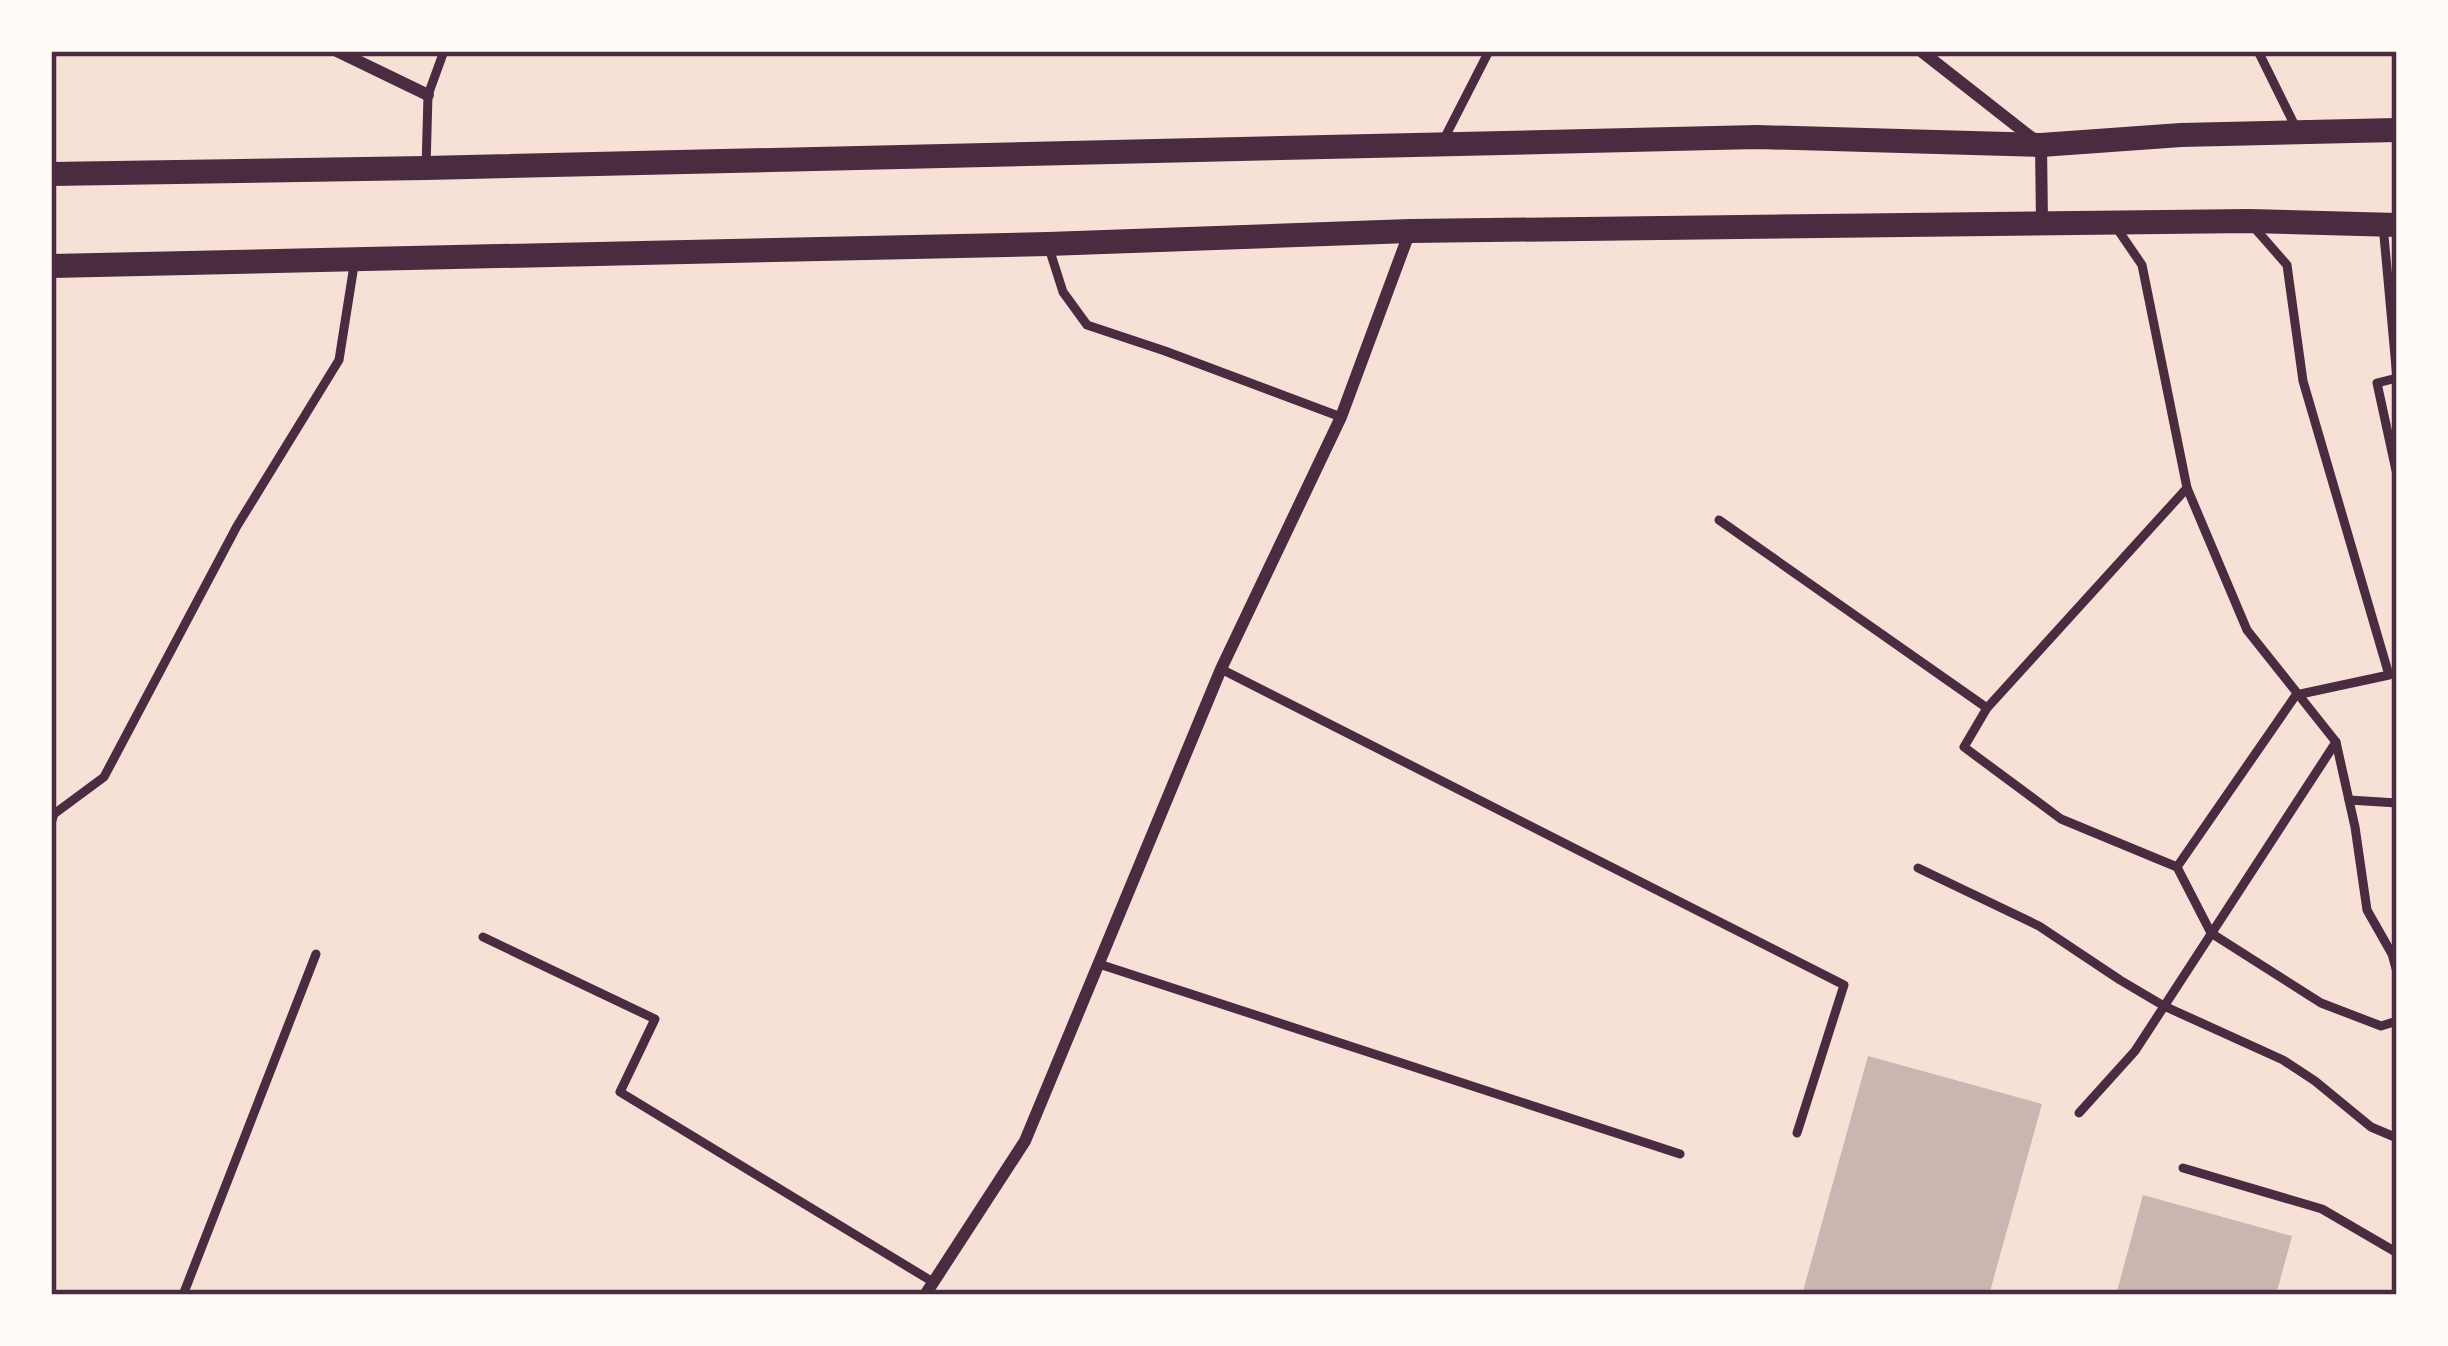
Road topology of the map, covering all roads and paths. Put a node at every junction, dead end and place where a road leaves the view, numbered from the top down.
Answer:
1 (337, 51) edge
2 (444, 51) edge
3 (1489, 51) edge
4 (1922, 51) edge
5 (2258, 51) edge
6 (428, 95) junction
7 (2397, 130) edge
8 (2299, 133) junction
9 (2041, 145) junction
10 (1440, 146) junction
11 (426, 168) junction
12 (51, 173) edge
13 (2249, 221) junction
14 (2113, 222) junction
15 (2042, 223) junction
16 (2390, 225) edge
17 (1410, 231) junction
18 (1048, 244) junction
19 (355, 260) junction
20 (51, 266) edge
21 (1341, 417) junction
22 (2397, 476) edge
23 (2187, 488) junction
24 (1719, 520) dead end
25 (1221, 669) junction
26 (2296, 695) junction
27 (1987, 708) junction
28 (2336, 742) junction
29 (2349, 800) junction
30 (2397, 802) edge
31 (51, 823) edge
32 (2176, 867) junction
33 (1918, 868) dead end
34 (2211, 933) junction
35 (483, 938) dead end
36 (316, 954) dead end
37 (1099, 964) junction
38 (2397, 972) edge
39 (2164, 1006) junction
40 (2397, 1021) edge
41 (2079, 1113) dead end
42 (1797, 1133) dead end
43 (2397, 1138) edge
44 (1680, 1154) dead end
45 (2183, 1168) dead end
46 (2397, 1245) edge
47 (933, 1282) junction
48 (183, 1295) edge
49 (925, 1295) edge

1 - 6 street
2 - 6 lane
3 - 10 lane
4 - 9 street
5 - 8 lane
6 - 11 lane
7 - 8 main road
8 - 9 main road
9 - 10 main road
9 - 15 street
10 - 11 main road
11 - 12 main road
13 - 14 main road
13 - 16 main road
13 - 26 lane
14 - 15 main road
14 - 23 lane
15 - 17 main road
16 - 22 lane
17 - 18 main road
17 - 21 street
18 - 19 main road
18 - 21 lane
19 - 20 main road
19 - 31 lane
21 - 25 street
23 - 26 lane
23 - 27 lane
24 - 27 lane
25 - 37 street
25 - 42 lane
26 - 28 lane
26 - 32 lane
27 - 32 lane
28 - 29 lane
28 - 34 lane
29 - 30 lane
29 - 38 lane
32 - 34 lane
33 - 39 lane
34 - 39 lane
34 - 40 lane
35 - 47 lane
36 - 48 lane
37 - 44 lane
37 - 47 street
39 - 41 lane
39 - 43 lane
45 - 46 lane
47 - 49 street

